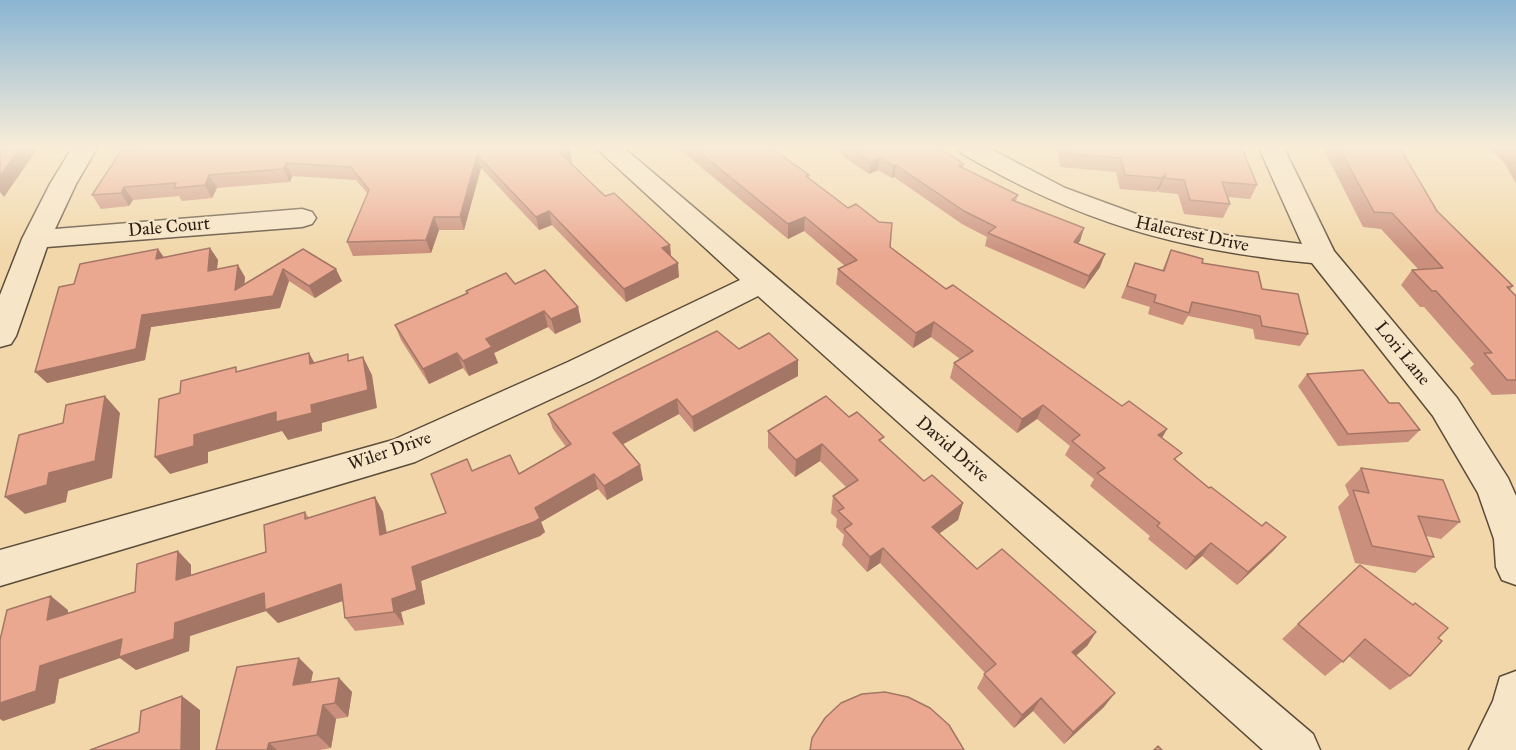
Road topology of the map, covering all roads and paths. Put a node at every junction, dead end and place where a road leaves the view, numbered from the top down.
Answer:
1 (64, 183) edge
2 (647, 183) edge
3 (1030, 183) edge
4 (1287, 183) edge
5 (302, 218) dead end
6 (36, 239) junction
7 (1321, 255) junction
8 (760, 283) junction
9 (0, 336) edge
10 (1516, 567) edge
11 (0, 568) edge
12 (1516, 693) edge
13 (1297, 750) edge
14 (1492, 750) edge

1 - 6 street
2 - 8 street, David Drive
3 - 7 street, Halecrest Drive
4 - 7 street, Lori Lane
5 - 6 street, Dale Court
6 - 9 street
7 - 10 street, Lori Lane
8 - 11 street, Wiler Drive
8 - 13 street, David Drive
12 - 14 street

